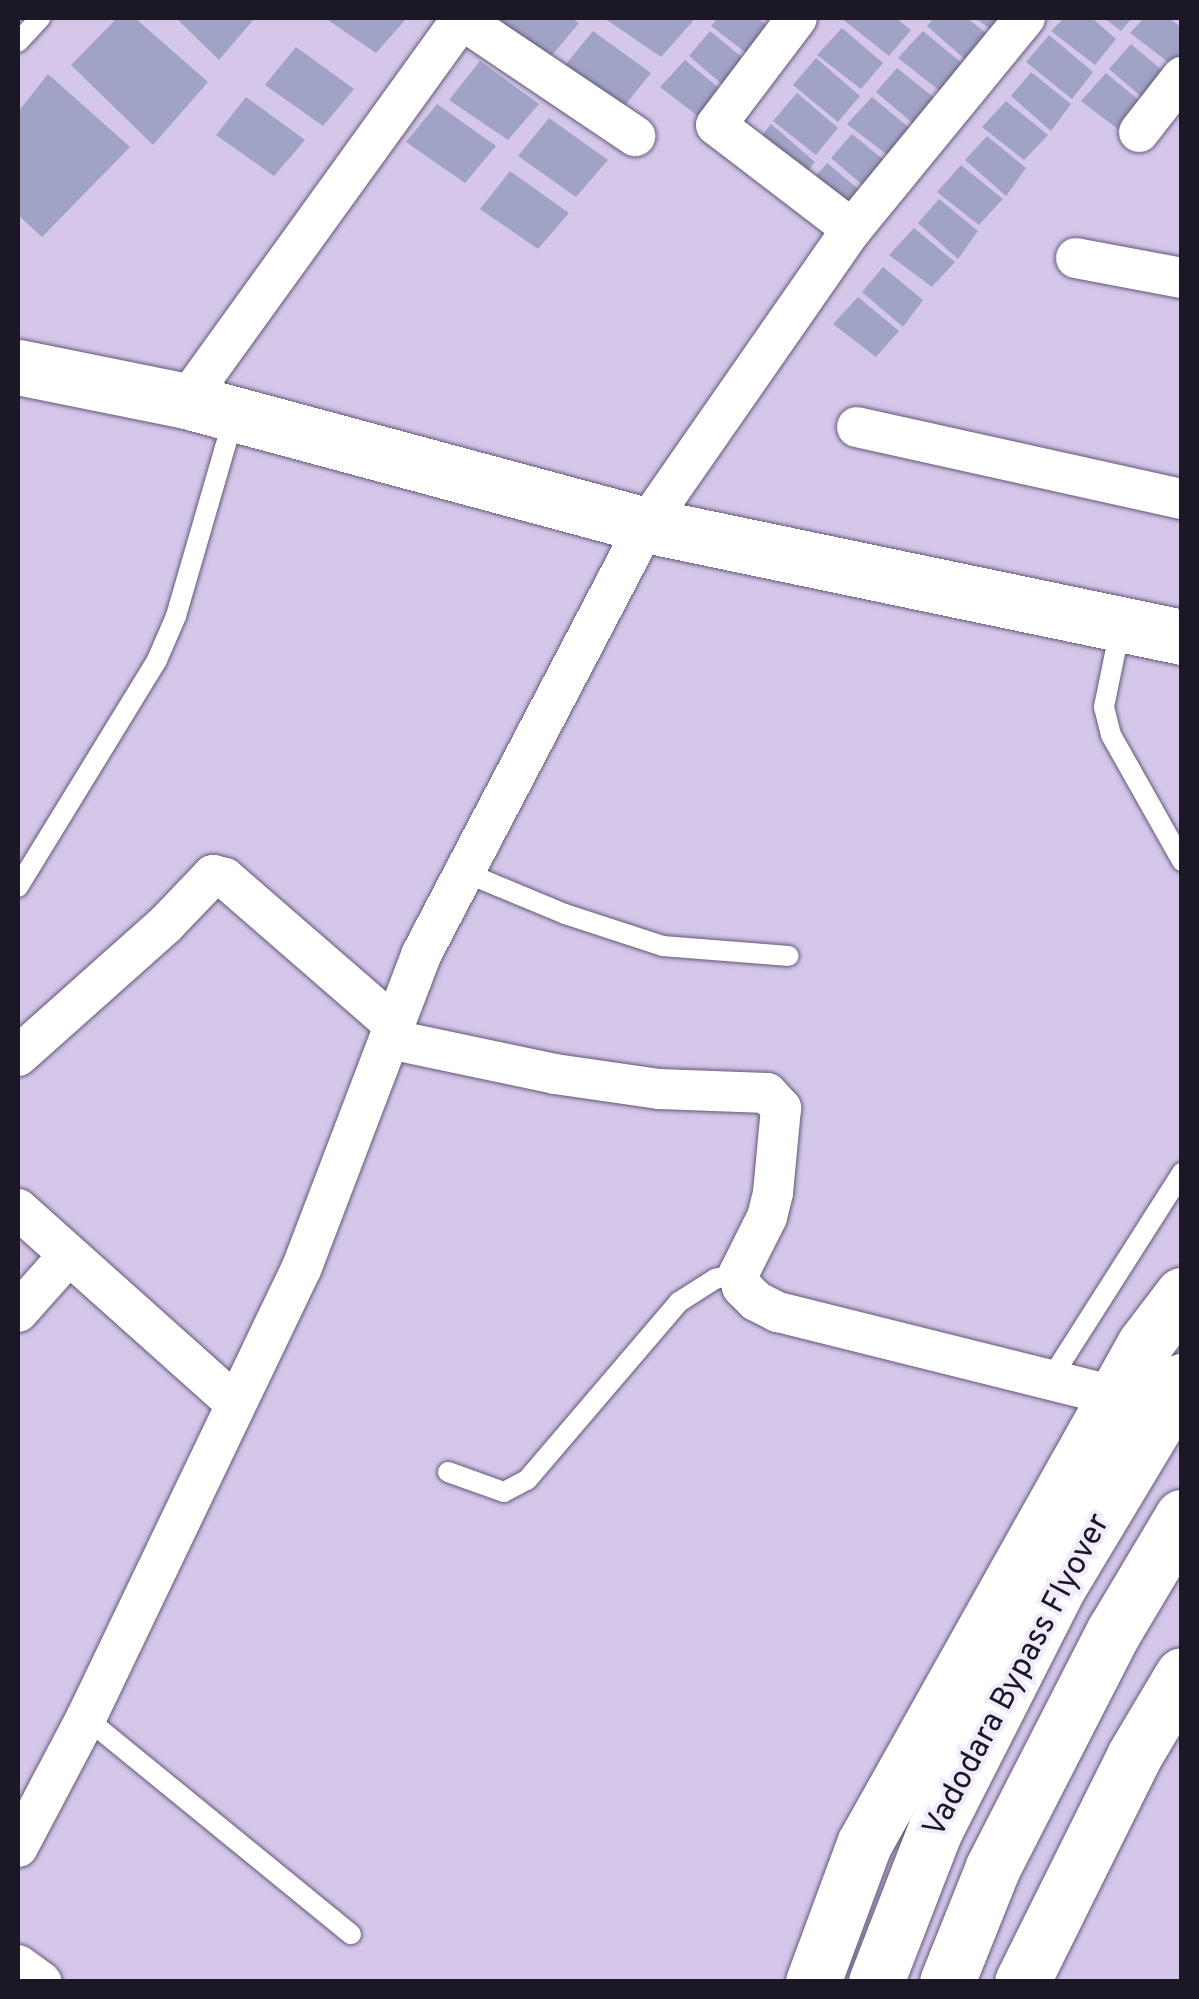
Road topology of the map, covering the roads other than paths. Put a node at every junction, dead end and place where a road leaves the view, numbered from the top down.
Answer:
1 (40, 18) edge
2 (461, 18) edge
3 (796, 18) edge
4 (1024, 18) edge
5 (18, 42) edge
6 (1182, 77) edge
7 (1139, 132) dead end
8 (635, 136) dead end
9 (852, 229) junction
10 (1076, 258) dead end
11 (1182, 278) edge
12 (18, 368) edge
13 (210, 407) junction
14 (857, 427) dead end
15 (1182, 498) edge
16 (646, 525) junction
17 (1121, 624) junction
18 (1182, 637) edge
19 (1182, 861) edge
20 (464, 872) junction
21 (18, 886) edge
22 (789, 956) dead end
23 (392, 1032) junction
24 (18, 1056) edge
25 (1182, 1173) edge
26 (18, 1208) edge
27 (67, 1257) junction
28 (739, 1273) junction
29 (1182, 1295) edge
30 (18, 1312) edge
31 (1050, 1380) junction
32 (1182, 1381) edge
33 (1116, 1396) junction
34 (236, 1404) junction
35 (448, 1472) dead end
36 (1182, 1517) edge
37 (1182, 1675) edge
38 (86, 1718) junction
39 (18, 1847) edge
40 (351, 1934) dead end
41 (18, 1965) edge
42 (41, 1982) edge
43 (812, 1982) edge
44 (876, 1982) edge
45 (946, 1982) edge
46 (1022, 1982) edge

1 - 5 lane
2 - 8 street
2 - 13 street
3 - 9 street
4 - 9 street
6 - 7 street
9 - 16 street
10 - 11 street
12 - 13 main road
13 - 16 main road
13 - 21 lane
14 - 15 street
16 - 17 main road
16 - 20 street
17 - 18 main road
17 - 19 lane
20 - 22 lane
20 - 23 street
23 - 24 street
23 - 28 street
23 - 34 street
25 - 31 lane
26 - 27 street
27 - 30 street
27 - 34 street
28 - 31 street
28 - 35 lane
29 - 33 main road
31 - 33 street
32 - 44 main road, Vadodara Bypass Flyover
33 - 43 main road
34 - 38 street
36 - 45 main road, Vadodara Bypass Flyover
37 - 46 main road
38 - 39 street
38 - 40 lane
41 - 42 street

